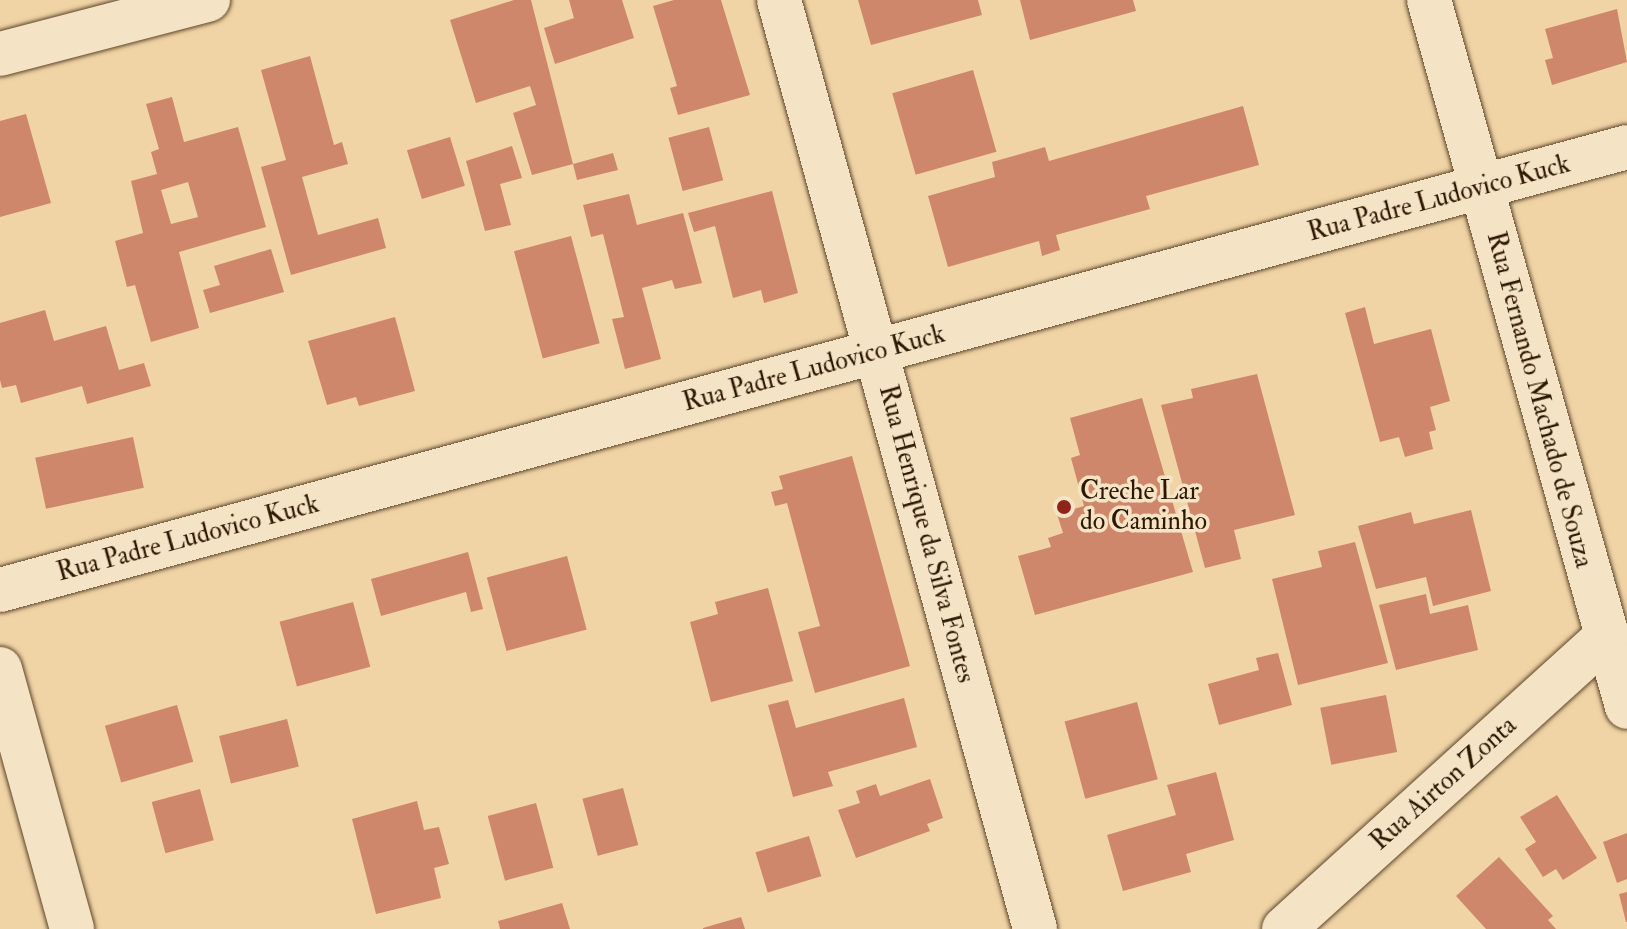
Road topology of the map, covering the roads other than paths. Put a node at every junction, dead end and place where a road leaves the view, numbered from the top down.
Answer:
1 (208, 0) edge
2 (779, 0) edge
3 (1429, 0) edge
4 (0, 54) edge
5 (1627, 147) edge
6 (1481, 187) junction
7 (876, 352) junction
8 (0, 590) edge
9 (1605, 638) junction
10 (0, 669) edge
11 (1627, 707) edge
12 (72, 929) edge
13 (1035, 929) edge
14 (1284, 929) edge

1 - 4 street
2 - 7 street, Rua Henrique da Silva Fontes
3 - 6 street, Rua Fernando Machado de Souza
5 - 6 street, Rua Padre Ludovico Kuck
6 - 7 street, Rua Padre Ludovico Kuck
6 - 9 street, Rua Fernando Machado de Souza
7 - 8 street, Rua Padre Ludovico Kuck
7 - 13 street, Rua Henrique da Silva Fontes
9 - 11 street, Rua Fernando Machado de Souza
9 - 14 street, Rua Airton Zonta
10 - 12 street

